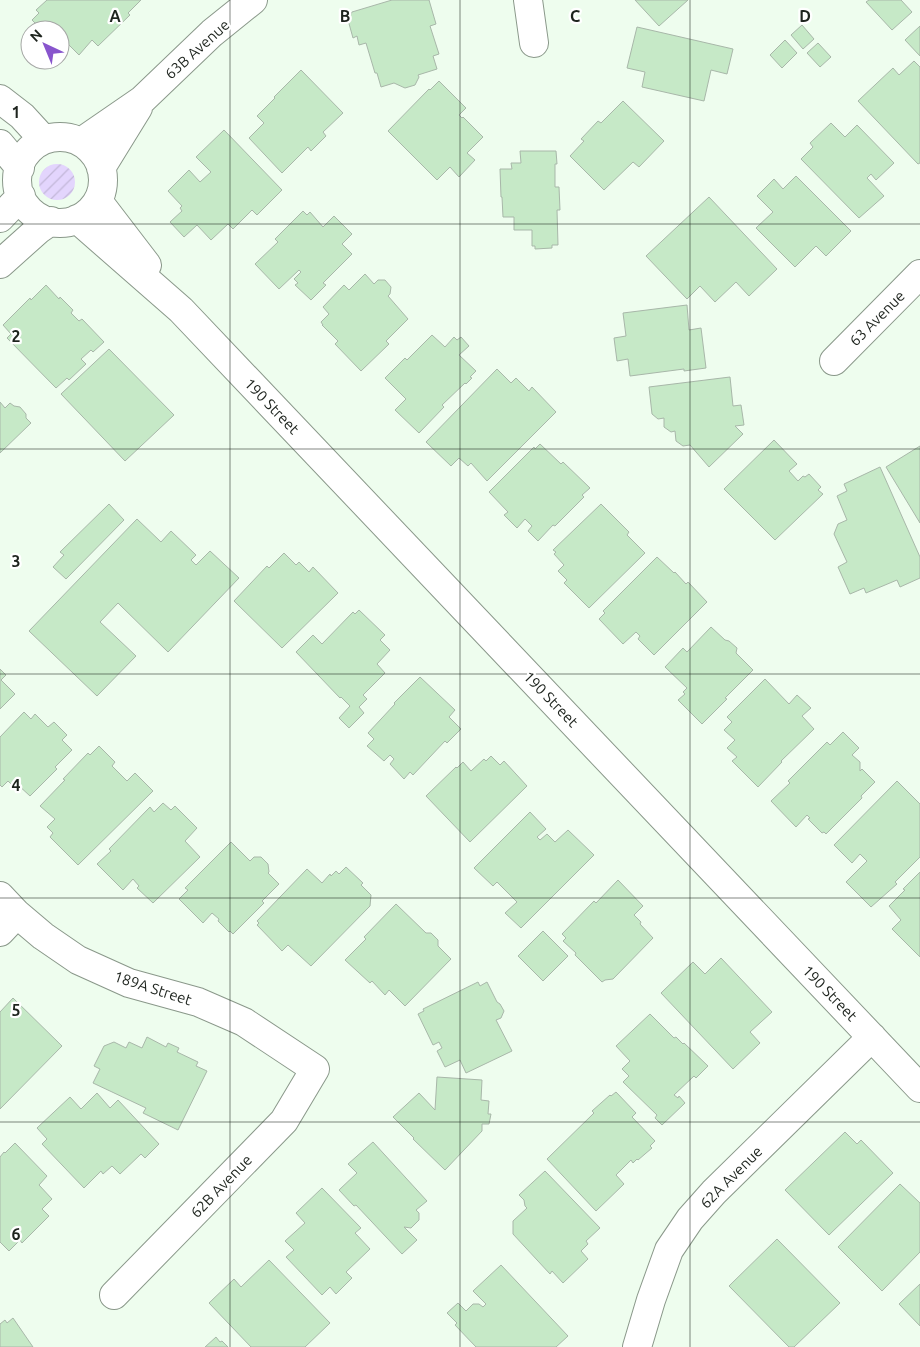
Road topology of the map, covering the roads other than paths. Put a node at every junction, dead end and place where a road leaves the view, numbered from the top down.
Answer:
1 (253, 0) edge
2 (528, 0) edge
3 (534, 43) dead end
4 (0, 99) edge
5 (142, 100) junction
6 (44, 140) junction
7 (82, 142) junction
8 (0, 144) edge
9 (20, 168) junction
10 (101, 168) junction
11 (21, 196) junction
12 (98, 201) junction
13 (0, 218) edge
14 (64, 220) junction
15 (0, 264) edge
16 (920, 274) edge
17 (181, 310) junction
18 (834, 361) dead end
19 (6, 914) edge
20 (872, 1037) junction
21 (315, 1069) joint
22 (920, 1088) edge
23 (114, 1295) dead end
24 (637, 1347) edge

1 - 5 street, 63B Avenue
2 - 3 street
4 - 6 street
5 - 7 street, 63B Avenue
5 - 10 street, 63B Avenue
6 - 7 street
6 - 9 street
7 - 10 street
8 - 9 street
9 - 11 street
10 - 12 street
11 - 13 street
11 - 14 street
12 - 14 street
12 - 17 street, 190 Street
14 - 15 street
14 - 17 street, 190 Street
16 - 18 street, 63 Avenue
17 - 20 street, 190 Street
19 - 21 street, 189A Street
20 - 22 street, 190 Street
20 - 24 street, 62A Avenue
21 - 23 street, 62B Avenue

